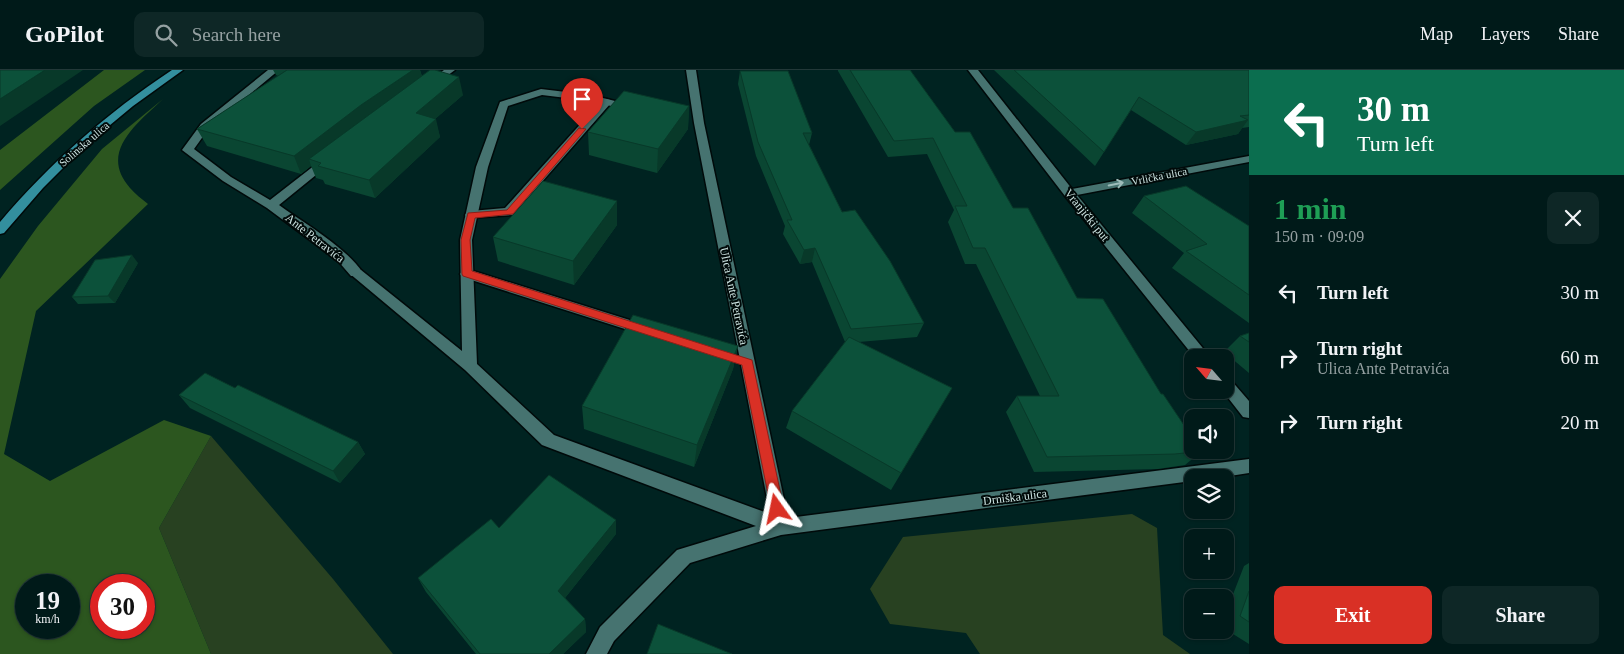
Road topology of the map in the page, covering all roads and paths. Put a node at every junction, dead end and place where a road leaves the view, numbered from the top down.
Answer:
1 (178, 70) edge
2 (274, 70) edge
3 (450, 70) edge
4 (691, 70) edge
5 (973, 70) edge
6 (418, 92) edge
7 (606, 102) junction
8 (643, 110) edge
9 (333, 156) edge
10 (1249, 159) edge
11 (1069, 193) junction
12 (272, 204) junction
13 (471, 215) junction
14 (0, 230) edge
15 (467, 274) junction
16 (663, 336) edge
17 (1197, 349) edge
18 (729, 357) edge
19 (748, 363) junction
20 (470, 366) junction
21 (1234, 394) edge
22 (1249, 412) edge
23 (1249, 466) edge
24 (781, 527) junction
25 (596, 654) edge

1 - 14 main road, Solinska ulica
2 - 12 street, Ante Petravića
3 - 6 street
4 - 19 street, Ulica Ante Petravića
5 - 11 street, Vranjički put
7 - 8 street
7 - 13 street
7 - 13 street
9 - 12 street
11 -> 10 street, Vrlička ulica
11 - 17 street, Vranjički put
12 - 20 street, Ante Petravića
13 - 15 street
15 - 16 street
15 - 20 street
18 - 19 street
19 - 24 street, Ulica Ante Petravića
20 - 24 street
21 - 22 street
23 - 24 street, Drniška ulica
24 - 25 street

